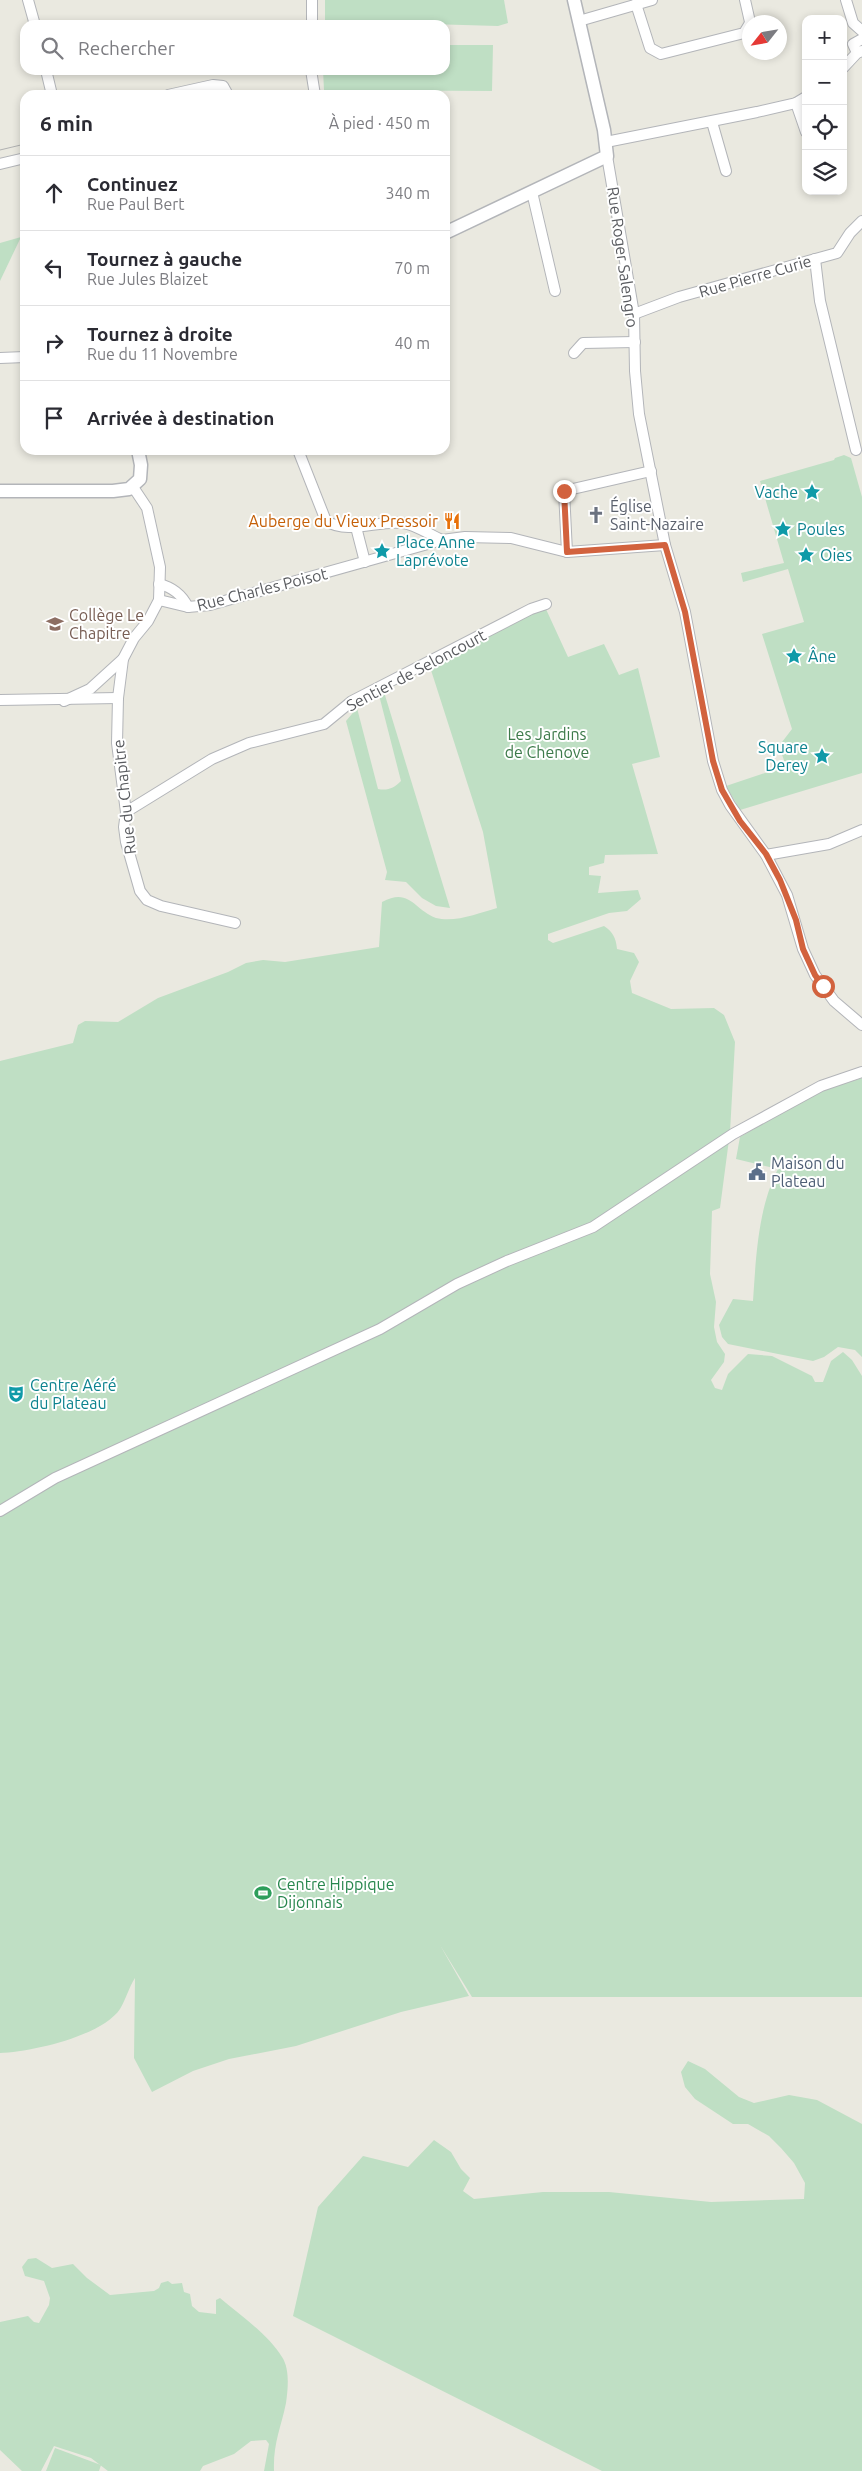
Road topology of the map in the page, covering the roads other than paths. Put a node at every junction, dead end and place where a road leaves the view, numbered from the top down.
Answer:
1 (28, 0) edge
2 (312, 0) edge
3 (574, 0) edge
4 (652, 0) edge
5 (745, 0) edge
6 (846, 0) edge
7 (636, 4) junction
8 (748, 15) edge
9 (33, 20) edge
10 (312, 20) edge
11 (578, 21) junction
12 (862, 30) edge
13 (742, 34) edge
14 (862, 39) edge
15 (860, 52) edge
16 (847, 64) edge
17 (47, 75) edge
18 (311, 75) edge
19 (51, 90) edge
20 (190, 90) edge
21 (225, 90) edge
22 (313, 90) edge
23 (802, 99) edge
24 (796, 103) junction
25 (802, 120) edge
26 (712, 122) junction
27 (606, 142) junction
28 (607, 156) junction
29 (20, 159) edge
30 (0, 164) edge
31 (726, 171) dead end
32 (532, 192) junction
33 (862, 221) edge
34 (450, 231) edge
35 (815, 259) junction
36 (555, 291) dead end
37 (634, 314) junction
38 (635, 342) junction
39 (574, 353) dead end
40 (20, 357) edge
41 (0, 358) edge
42 (856, 450) dead end
43 (138, 455) edge
44 (300, 455) edge
45 (651, 471) junction
46 (133, 487) junction
47 (0, 491) edge
48 (356, 527) junction
49 (442, 540) junction
50 (665, 545) junction
51 (567, 552) junction
52 (364, 562) junction
53 (159, 584) junction
54 (159, 600) junction
55 (546, 604) dead end
56 (188, 607) junction
57 (123, 659) junction
58 (118, 698) junction
59 (0, 700) edge
60 (64, 701) junction
61 (126, 812) junction
62 (862, 830) edge
63 (766, 854) junction
64 (235, 924) dead end
65 (862, 1025) edge
66 (862, 1072) edge
67 (0, 1511) edge

1 - 9 street
2 - 10 street
3 - 11 street, Rue Roger Salengro
4 - 7 street
5 - 8 street
6 - 12 street
7 - 11 street
7 - 13 street
11 - 27 street, Rue Roger Salengro
14 - 15 street
15 - 16 street
17 - 19 street
18 - 22 street
20 - 21 street
23 - 24 street
24 - 25 street
24 - 26 street
26 - 27 street
26 - 31 street
27 - 28 street, Rue Roger Salengro
28 - 32 street
28 - 37 street, Rue Roger Salengro
29 - 30 street
32 - 34 street
32 - 36 street
33 - 35 street, Rue Pierre Curie
35 - 37 street, Rue Pierre Curie
35 - 42 street
37 - 38 street, Rue Roger Salengro
38 - 39 street
38 - 45 street, Rue Roger Salengro
40 - 41 street
43 - 46 street
44 - 48 street
45 - 50 street, Rue Roger Salengro
45 - 51 street
46 - 47 street
46 - 53 street
48 - 49 street
48 - 52 street
49 - 51 street
49 - 52 street
50 - 51 street
50 - 63 street, Rue Roger Salengro
52 - 56 street, Rue Charles Poisot
53 - 54 street
53 - 56 street
54 - 56 street, Rue Charles Poisot
54 - 57 street
55 - 61 street, Sentier de Seloncourt
57 - 58 street, Rue du Chapitre
57 - 60 street
58 - 60 street
58 - 61 street, Rue du Chapitre
59 - 60 street
61 - 64 street, Rue du Chapitre
62 - 63 street
63 - 65 street, Rue Roger Salengro
66 - 67 street

